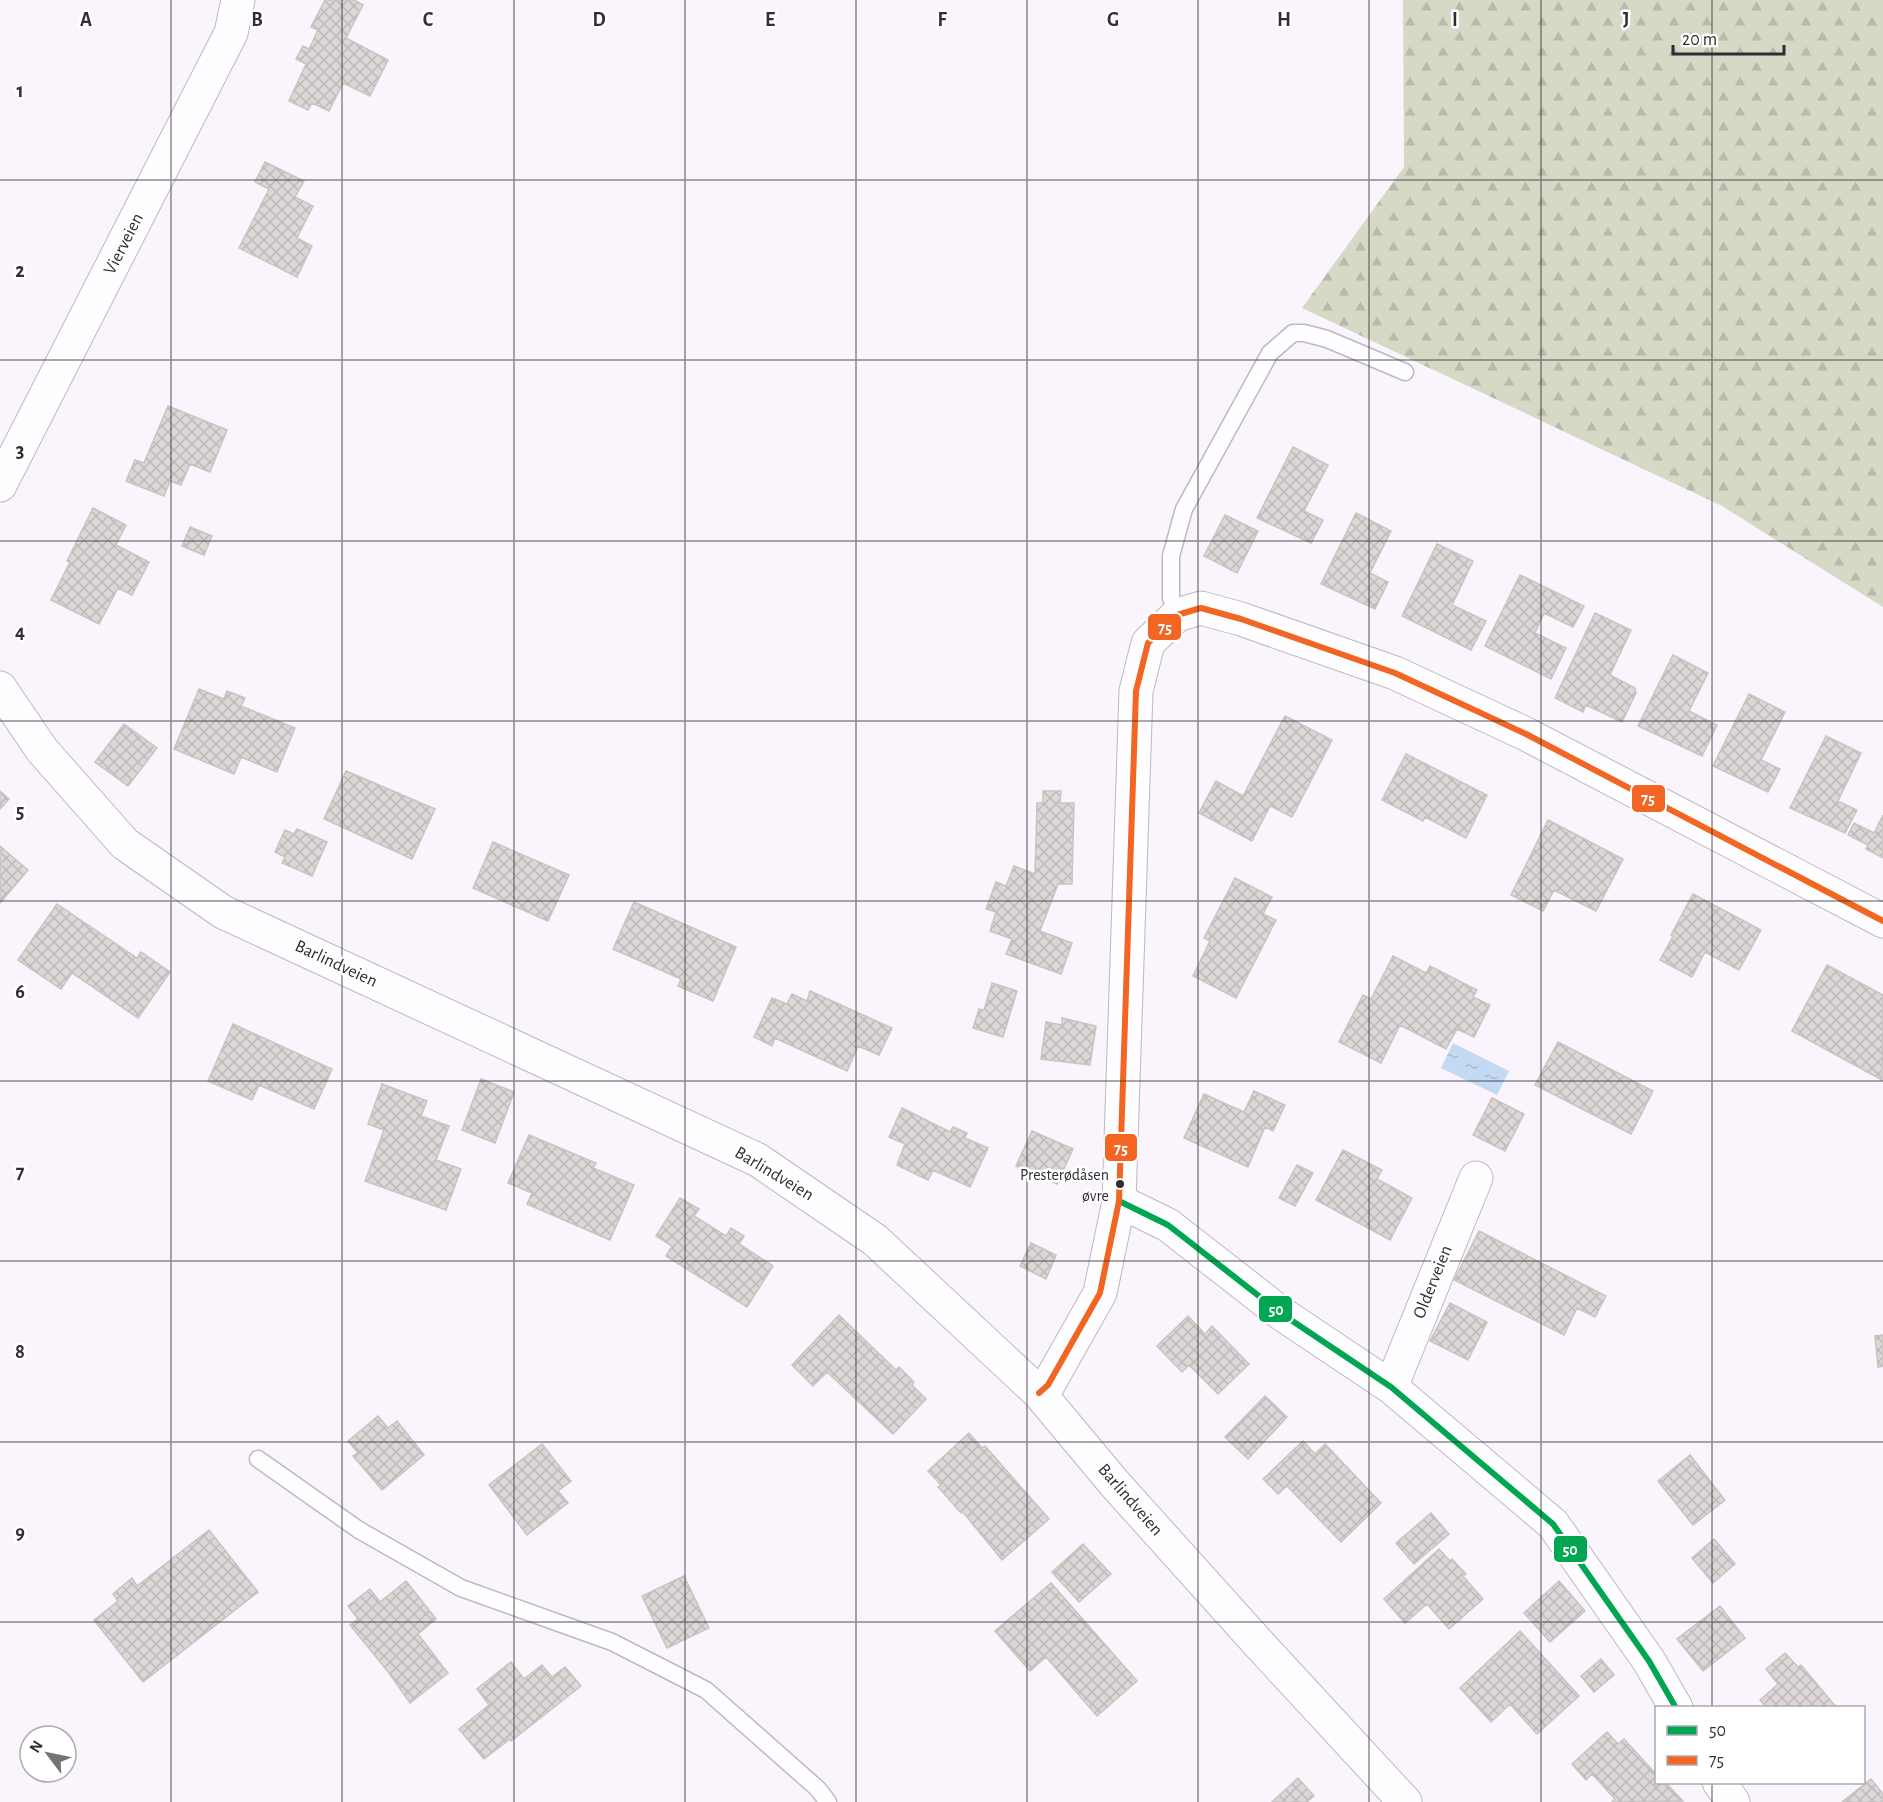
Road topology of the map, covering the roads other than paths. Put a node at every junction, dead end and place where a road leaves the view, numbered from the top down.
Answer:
1 (238, 0) edge
2 (1405, 372) dead end
3 (0, 485) edge
4 (1177, 615) junction
5 (0, 688) edge
6 (1883, 921) edge
7 (1476, 1178) dead end
8 (1119, 1201) junction
9 (1391, 1387) junction
10 (1039, 1393) junction
11 (258, 1460) dead end
12 (1675, 1706) edge
13 (1720, 1784) edge
14 (828, 1802) edge
15 (1405, 1802) edge
16 (1733, 1802) edge

1 - 3 street, Vierveien
2 - 4 lane
4 - 6 street
4 - 8 street
5 - 10 street, Barlindveien
7 - 9 street, Olderveien
8 - 9 street
8 - 10 street
9 - 12 street
10 - 15 street, Barlindveien
11 - 14 lane
13 - 16 street

